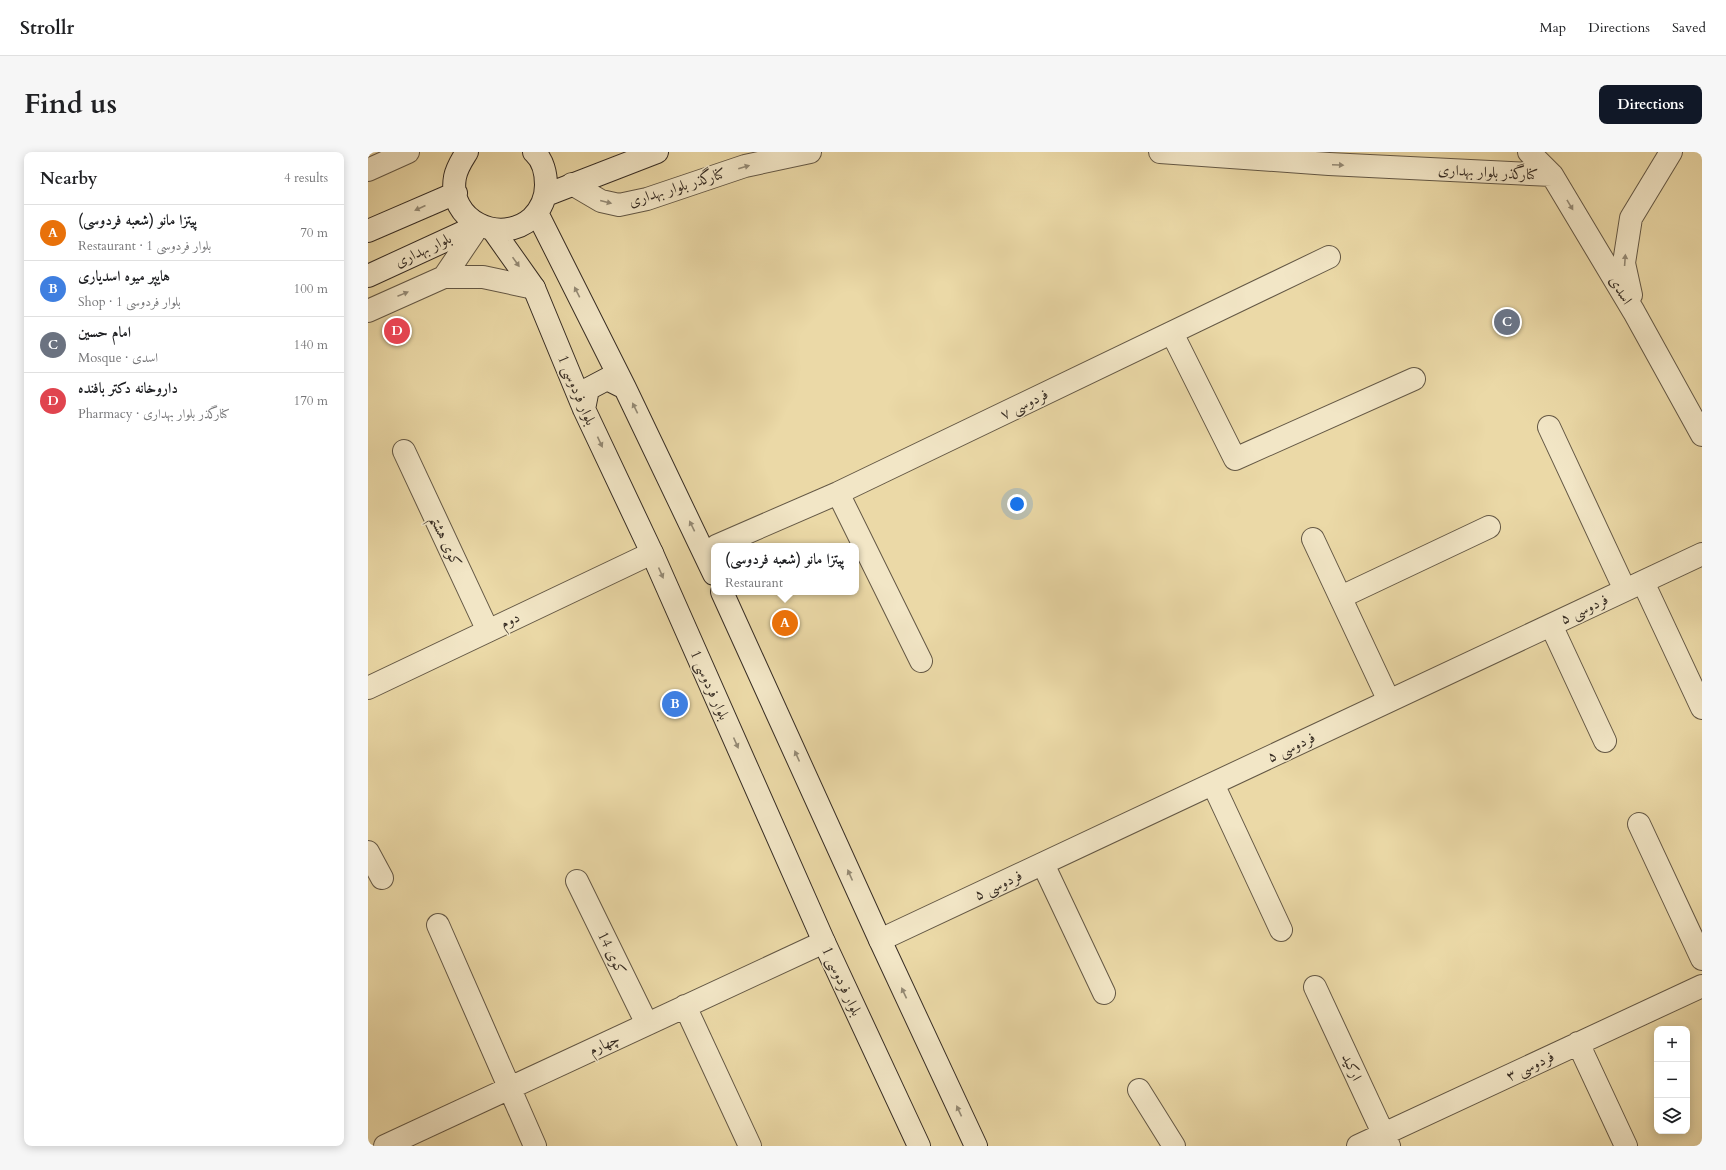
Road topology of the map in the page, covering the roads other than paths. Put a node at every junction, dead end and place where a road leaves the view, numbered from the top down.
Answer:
1 (408, 152) edge
2 (467, 152) edge
3 (534, 152) edge
4 (656, 152) edge
5 (810, 152) edge
6 (1160, 152) edge
7 (1529, 152) edge
8 (1671, 152) edge
9 (368, 170) edge
10 (1552, 175) junction
11 (572, 184) junction
12 (456, 193) junction
13 (542, 204) junction
14 (486, 227) junction
15 (368, 231) edge
16 (1329, 257) dead end
17 (368, 276) edge
18 (444, 277) junction
19 (534, 288) junction
20 (368, 311) edge
21 (1634, 312) junction
22 (1172, 333) junction
23 (1414, 379) dead end
24 (625, 388) junction
25 (584, 409) junction
26 (1549, 427) dead end
27 (1702, 435) edge
28 (404, 451) dead end
29 (838, 493) junction
30 (1489, 527) dead end
31 (1313, 539) dead end
32 (723, 543) edge
33 (711, 548) edge
34 (652, 553) junction
35 (1702, 554) edge
36 (1634, 586) junction
37 (723, 595) edge
38 (1340, 597) junction
39 (1551, 625) junction
40 (488, 631) junction
41 (921, 661) dead end
42 (368, 688) edge
43 (1389, 701) junction
44 (1702, 708) edge
45 (1605, 741) dead end
46 (1213, 784) junction
47 (1639, 824) dead end
48 (368, 852) edge
49 (1043, 864) junction
50 (382, 878) dead end
51 (577, 881) dead end
52 (438, 925) dead end
53 (1281, 930) dead end
54 (880, 940) junction
55 (824, 942) junction
56 (1702, 959) edge
57 (1702, 986) edge
58 (1315, 987) dead end
59 (1104, 993) dead end
60 (685, 1006) junction
61 (647, 1024) junction
62 (1578, 1044) junction
63 (509, 1088) junction
64 (1139, 1090) dead end
65 (1386, 1140) edge
66 (385, 1146) edge
67 (535, 1146) edge
68 (750, 1146) edge
69 (919, 1146) edge
70 (976, 1146) edge
71 (1174, 1146) edge
72 (1358, 1146) edge
73 (1626, 1146) edge

1 - 9 street
2 - 12 street
3 - 13 street
4 - 11 street
11 -> 5 street, کنارگذر بلوار بهداری
6 -> 10 street, کنارگذر بلوار بهداری
7 - 10 street, اسدی
21 -> 8 street
10 -> 21 street, اسدی
11 - 13 street
12 - 14 street, بلوار فردوسی 1
12 -> 15 street
13 - 14 street
24 -> 13 street
14 - 17 street, بلوار بهداری
14 - 18 street
14 -> 19 street, بلوار فردوسی 1
16 - 22 street, فردوسی ۷
18 - 19 street
20 -> 18 street
19 - 25 street, بلوار فردوسی 1
21 - 27 street, اسدی
22 - 23 street
22 - 29 street, فردوسی ۷
24 - 25 street
33 -> 24 street
25 -> 34 street, بلوار فردوسی 1
26 - 36 street
28 - 40 street, کوی هشتم
29 - 32 street, فردوسی ۷
29 - 41 street
30 - 38 street
31 - 38 street
34 - 40 street, دوم
34 -> 55 street, بلوار فردوسی 1
35 - 36 street, فردوسی ۵
36 - 39 street, فردوسی ۵
36 - 44 street
54 -> 37 street
38 - 43 street
39 - 43 street, فردوسی ۵
39 - 45 street
40 - 42 street, دوم
43 - 46 street, فردوسی ۵
46 - 49 street, فردوسی ۵
46 - 53 street
47 - 56 street
48 - 50 street
49 - 54 street, فردوسی ۵
49 - 59 street
51 - 61 street, کوی 14
52 - 63 street
70 -> 54 street
55 - 60 street, چهارم
55 - 69 street, بلوار فردوسی 1
57 - 62 street, فردوسی ۳
58 - 65 street, ارکید
60 - 61 street, چهارم
60 - 68 street
61 - 63 street, چهارم
62 - 65 street, فردوسی ۳
62 - 73 street
63 - 66 street, چهارم
63 - 67 street
64 - 71 street
65 - 72 street, فردوسی ۳

